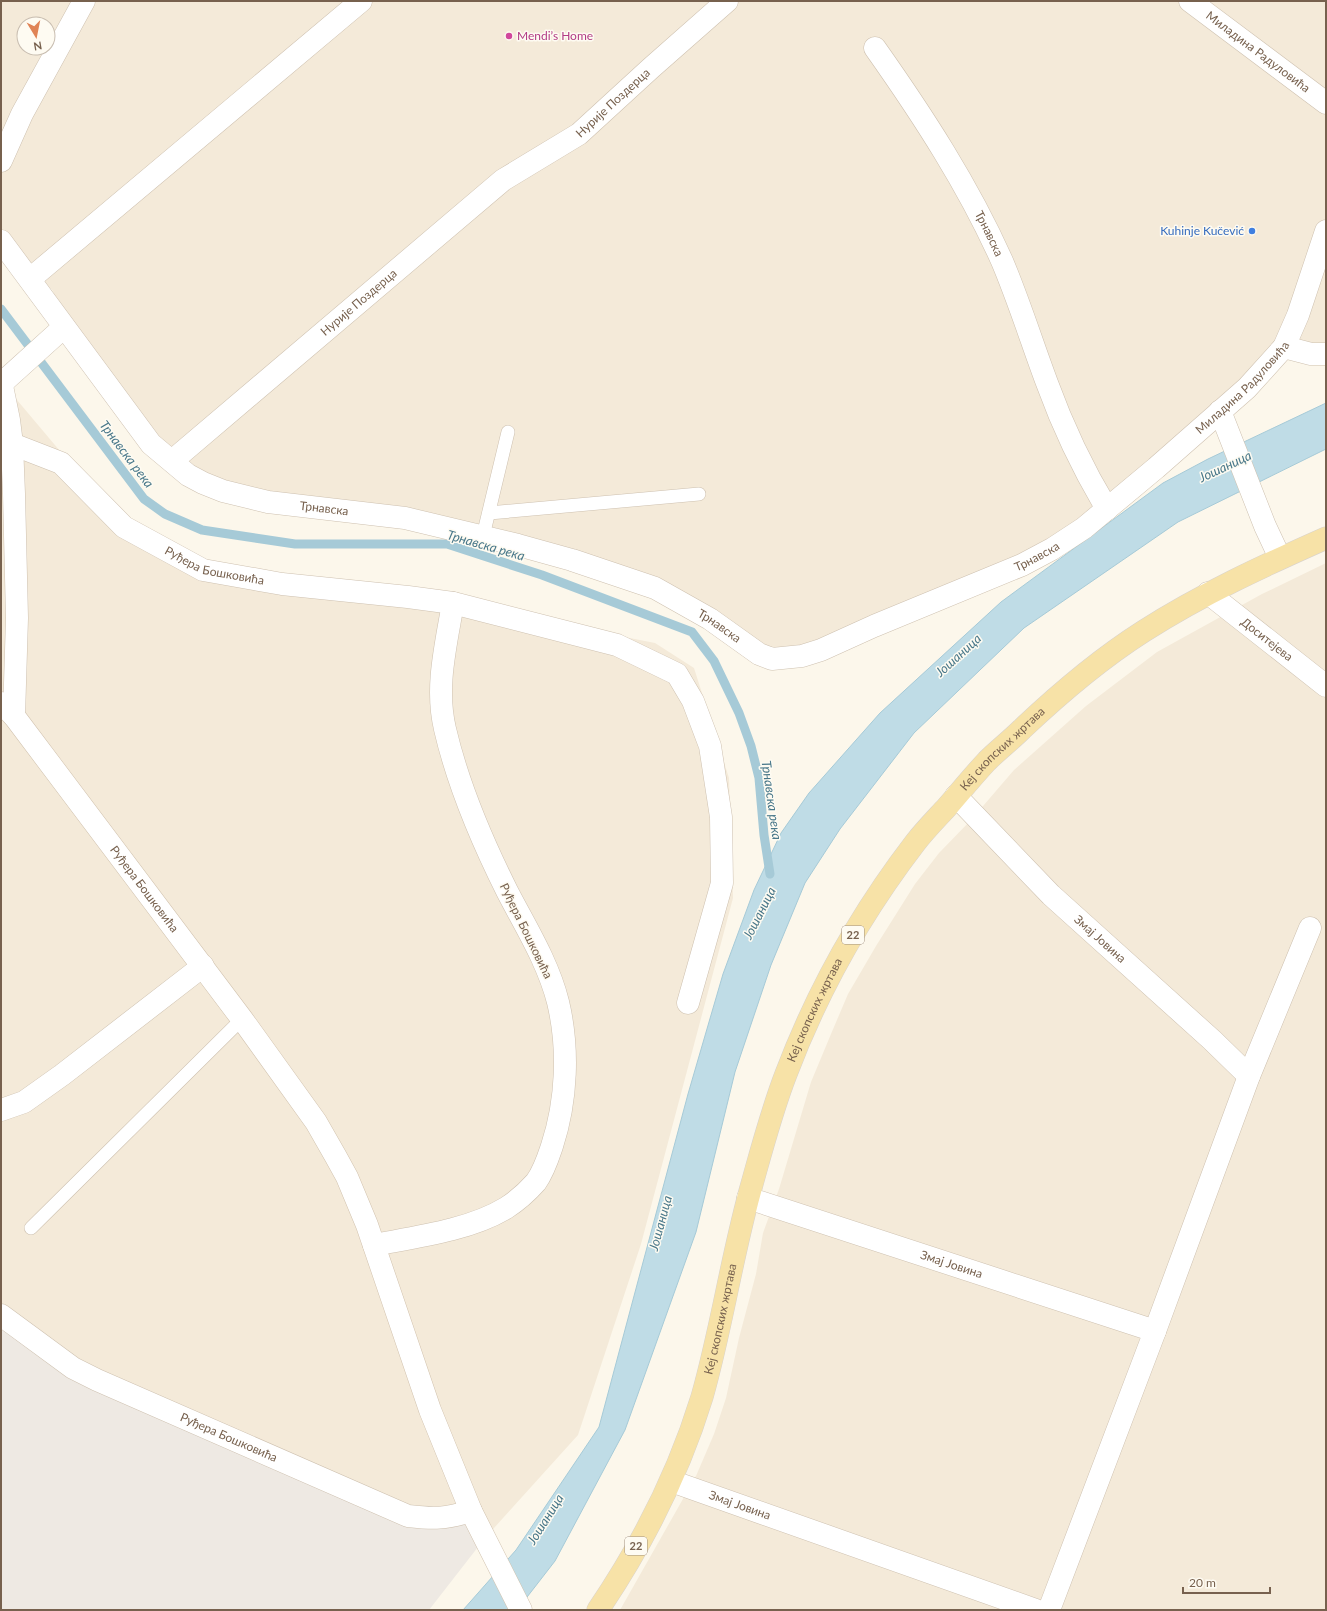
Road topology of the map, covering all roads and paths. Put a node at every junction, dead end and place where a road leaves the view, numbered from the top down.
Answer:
1 (84, 1) edge
2 (361, 1) edge
3 (727, 1) edge
4 (1190, 1) edge
5 (874, 48) dead end
6 (1326, 103) edge
7 (1, 162) edge
8 (1326, 231) edge
9 (1, 241) edge
10 (30, 279) junction
11 (58, 334) junction
12 (1284, 347) junction
13 (1326, 354) edge
14 (6, 378) edge
15 (1220, 411) junction
16 (508, 432) dead end
17 (12, 444) junction
18 (172, 461) junction
19 (699, 494) dead end
20 (1107, 509) junction
21 (489, 513) junction
22 (483, 536) junction
23 (1326, 538) edge
24 (1280, 558) junction
25 (1208, 593) junction
26 (453, 604) junction
27 (1326, 686) edge
28 (8, 710) edge
29 (956, 796) junction
30 (1310, 928) dead end
31 (203, 966) junction
32 (688, 1003) dead end
33 (242, 1019) junction
34 (1250, 1076) junction
35 (1, 1110) edge
36 (748, 1198) junction
37 (31, 1228) dead end
38 (374, 1245) junction
39 (1, 1315) edge
40 (1155, 1331) junction
41 (671, 1481) junction
42 (471, 1512) junction
43 (601, 1609) edge
44 (521, 1610) edge
45 (1036, 1610) edge
46 (1049, 1610) edge

1 - 7 street
2 - 10 street
3 - 18 street, Нурије Поздерца
4 - 6 street, Миладина Радуловића
5 - 20 street, Трнавска
8 - 12 street, Миладина Радуловића
9 - 10 street
10 - 11 street
11 - 14 street
11 - 18 street
12 - 13 street
12 - 15 street, Миладина Радуловића
14 - 17 street, Руђера Бошковића
15 - 20 street, Миладина Радуловића
15 - 24 street
16 - 21 lane
17 - 26 street, Руђера Бошковића
17 - 28 street, Руђера Бошковића
18 - 22 street, Трнавска
19 - 21 lane
20 - 22 street, Трнавска
21 - 22 lane
23 - 24 main road, Кеј скопских жртава / 22
24 - 25 main road, Кеј скопских жртава / 22
25 - 27 street, Доситејева
25 - 29 main road, Кеј скопских жртава / 22
26 - 32 street, Руђера Бошковића
26 - 38 street, Руђера Бошковића
28 - 31 street, Руђера Бошковића
29 - 34 street, Змај Јовина
29 - 36 main road, Кеј скопских жртава / 22
30 - 34 street
31 - 33 street, Руђера Бошковића
31 - 35 street
33 - 37 lane
33 - 38 street, Руђера Бошковића
34 - 40 street
36 - 40 street, Змај Јовина
36 - 41 main road, Кеј скопских жртава / 22
38 - 42 street, Руђера Бошковића
39 - 42 street, Руђера Бошковића
40 - 46 street
41 - 43 main road, Кеј скопских жртава / 22
41 - 45 street, Змај Јовина
42 - 44 street, Руђера Бошковића

